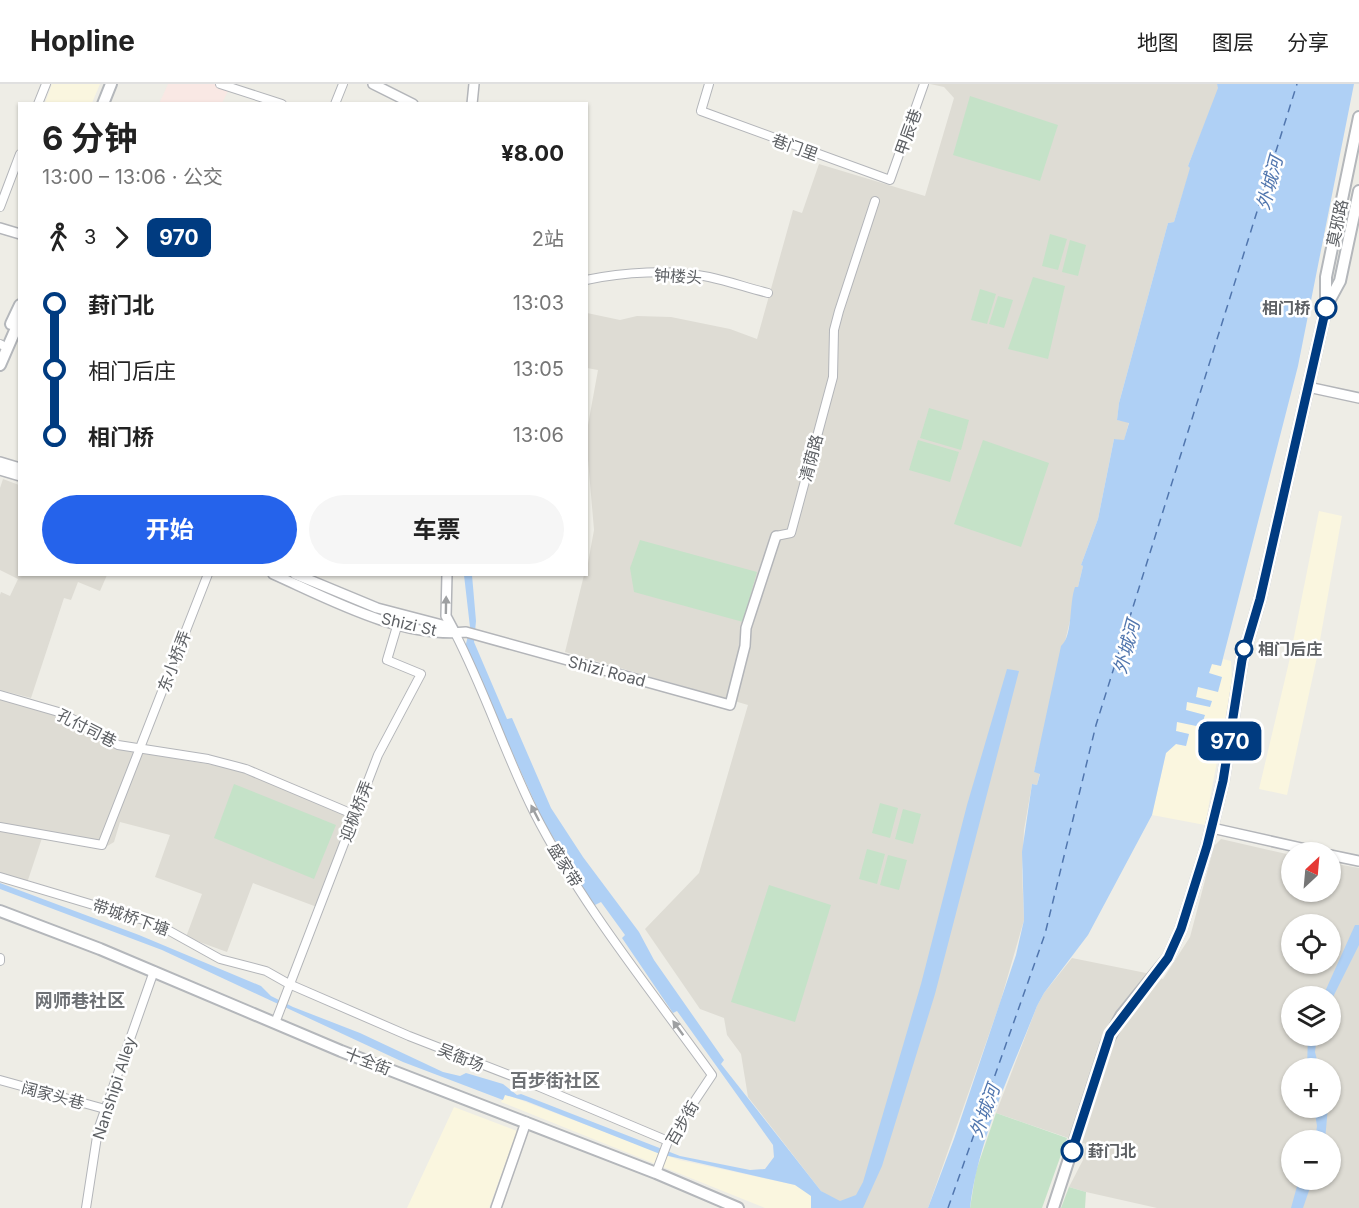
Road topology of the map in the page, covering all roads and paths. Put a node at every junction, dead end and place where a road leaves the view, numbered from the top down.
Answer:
1 (46, 84) edge
2 (111, 84) edge
3 (117, 84) edge
4 (220, 84) edge
5 (343, 84) edge
6 (373, 84) edge
7 (474, 84) edge
8 (709, 84) edge
9 (924, 84) edge
10 (40, 102) edge
11 (104, 102) edge
12 (110, 102) edge
13 (276, 102) edge
14 (336, 102) edge
15 (409, 102) edge
16 (471, 102) edge
17 (1359, 117) edge
18 (18, 159) edge
19 (890, 180) joint
20 (1359, 191) edge
21 (875, 201) dead end
22 (0, 207) edge
23 (0, 228) edge
24 (18, 233) edge
25 (588, 280) edge
26 (768, 293) dead end
27 (1326, 308) junction
28 (18, 309) edge
29 (18, 324) edge
30 (1, 346) edge
31 (0, 365) edge
32 (1308, 387) junction
33 (1359, 398) edge
34 (0, 462) edge
35 (18, 467) edge
36 (0, 470) edge
37 (18, 475) edge
38 (776, 536) joint
39 (207, 576) edge
40 (278, 576) edge
41 (299, 576) edge
42 (447, 576) edge
43 (398, 623) junction
44 (455, 633) junction
45 (0, 695) edge
46 (140, 748) junction
47 (355, 815) junction
48 (0, 827) edge
49 (1212, 828) junction
50 (1281, 843) edge
51 (1341, 857) edge
52 (1359, 861) edge
53 (0, 877) edge
54 (0, 911) edge
55 (154, 971) junction
56 (289, 984) junction
57 (275, 1023) junction
58 (712, 1075) joint
59 (0, 1080) edge
60 (105, 1109) junction
61 (525, 1122) junction
62 (667, 1145) junction
63 (656, 1173) junction
64 (86, 1208) edge
65 (496, 1208) edge
66 (738, 1208) edge
67 (1053, 1208) edge

1 - 10 street
2 - 11 main road
3 - 12 main road
4 - 13 street
5 - 14 street
6 - 15 street
7 - 16 street
8 - 19 street, 巷门里
9 - 19 street, 甲辰巷
17 - 27 main road, 莫邪路
18 - 22 street
20 - 27 main road
21 - 38 street, 清荫路
23 - 24 street
25 - 26 street, 钟楼头
27 - 32 main road
28 - 30 main road
29 - 31 main road
32 - 33 street
32 - 49 main road
34 - 35 street
36 - 37 street
38 - 44 street, 清荫路
39 - 46 street, 东小桥弄
40 - 43 street, Shizi St
41 - 44 street, Shizi St
44 -> 42 street
43 - 44 street, Shizi St
43 - 47 street, 迎枫桥弄
58 -> 44 street, 盛家带
45 - 46 street, 孔付司巷
46 - 47 street, 孔付司巷
46 - 48 street, 东小桥弄
47 - 56 street, 迎枫桥弄
49 - 50 street
49 - 67 main road
51 - 52 street
53 - 56 street, 带城桥下塘
54 - 55 main road, 十全街
55 - 57 main road, 十全街
55 - 60 street, Nanshipi Alley
56 - 57 street, 迎枫桥弄
56 - 62 street, 吴衙场
57 - 61 main road, 十全街
58 - 62 street, 百步街
59 - 60 street, 阔家头巷
60 - 64 street, Nanshipi Alley
61 - 63 main road, 十全街
61 - 65 street
62 - 63 street, 百步街
63 - 66 main road, 十全街

